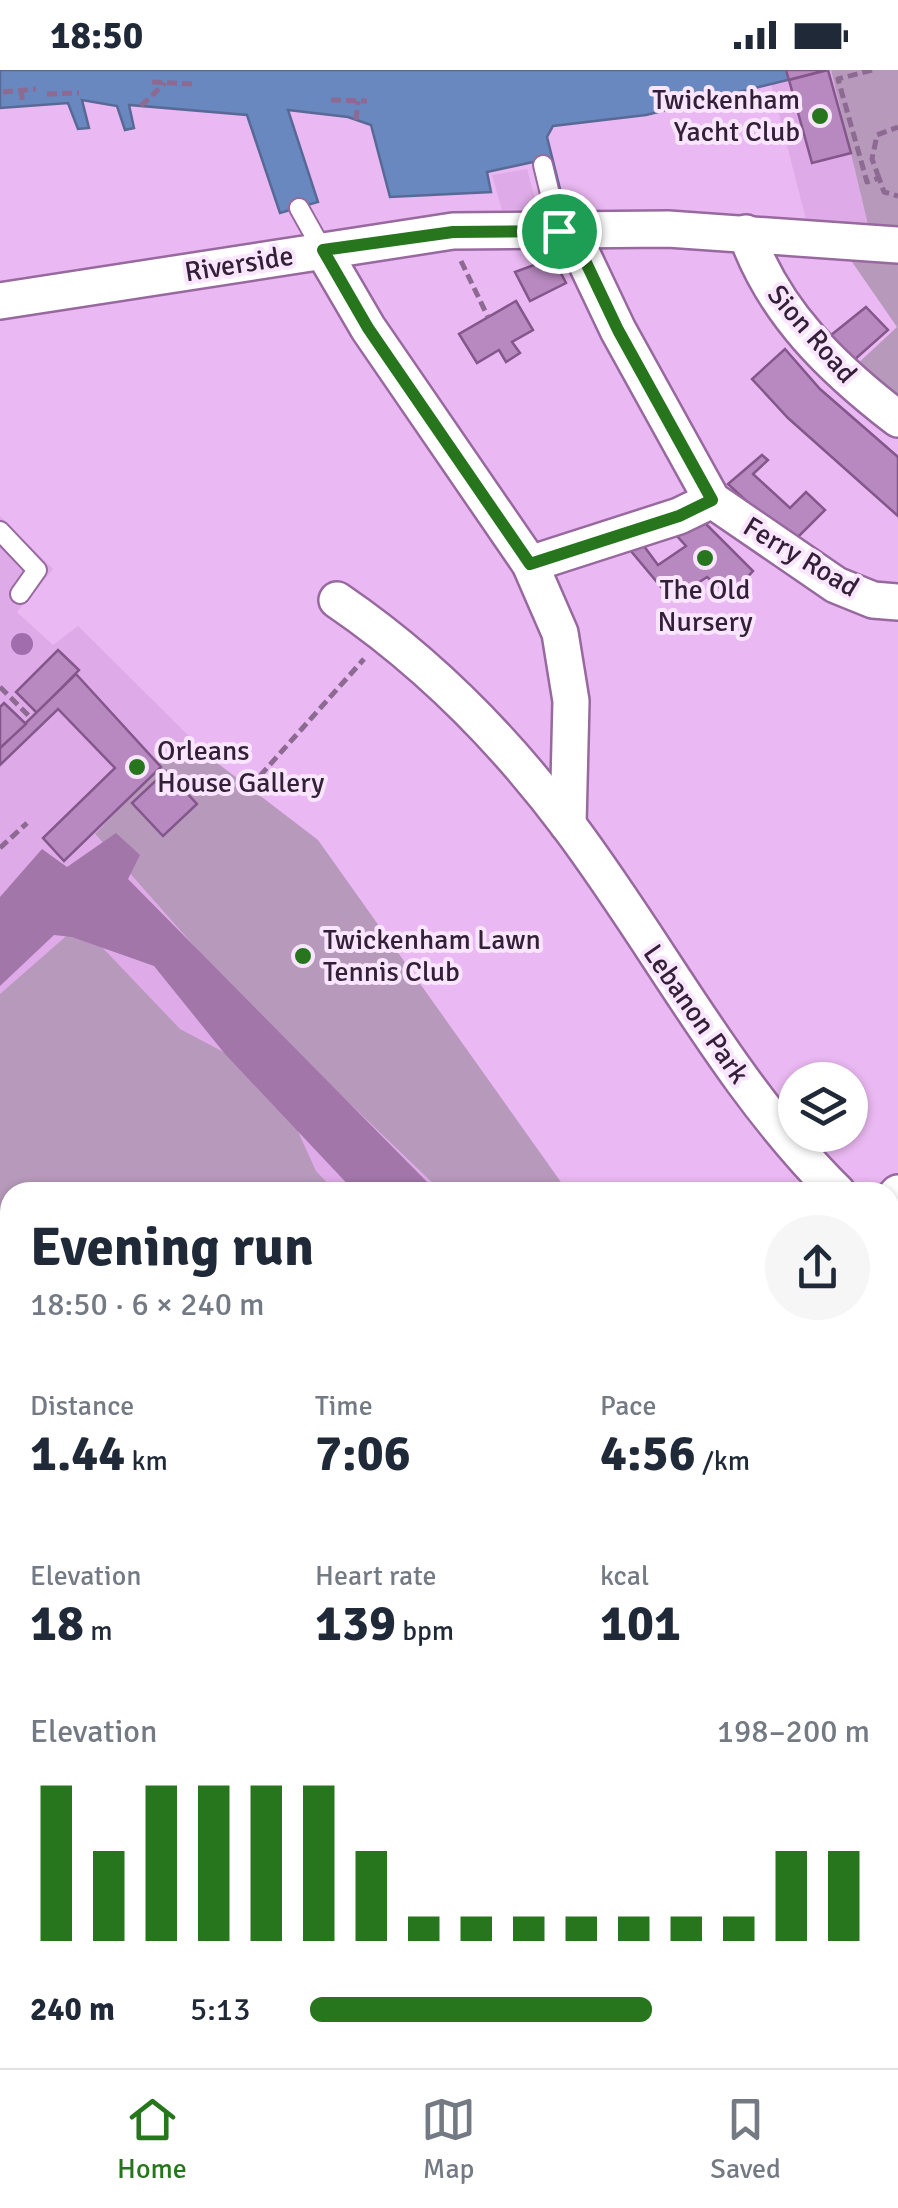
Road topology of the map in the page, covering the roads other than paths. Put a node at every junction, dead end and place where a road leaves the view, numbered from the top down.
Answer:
1 (543, 165) dead end
2 (299, 208) dead end
3 (565, 231) junction
4 (746, 233) junction
5 (898, 245) edge
6 (323, 250) junction
7 (0, 301) edge
8 (898, 420) edge
9 (712, 500) junction
10 (0, 531) edge
11 (530, 564) junction
12 (20, 594) dead end
13 (337, 600) dead end
14 (898, 602) edge
15 (568, 825) junction
16 (827, 1182) edge

1 - 3 lane
2 - 6 lane
3 - 4 street, Riverside
3 - 6 street, Riverside
3 - 9 street, Ferry Road
4 - 5 street, Riverside
4 - 8 street, Sion Road
6 - 7 street, Riverside
6 - 11 street
9 - 11 street
9 - 14 street, Ferry Road
10 - 12 lane
11 - 15 street
13 - 15 street, Lebanon Park
15 - 16 street, Lebanon Park

